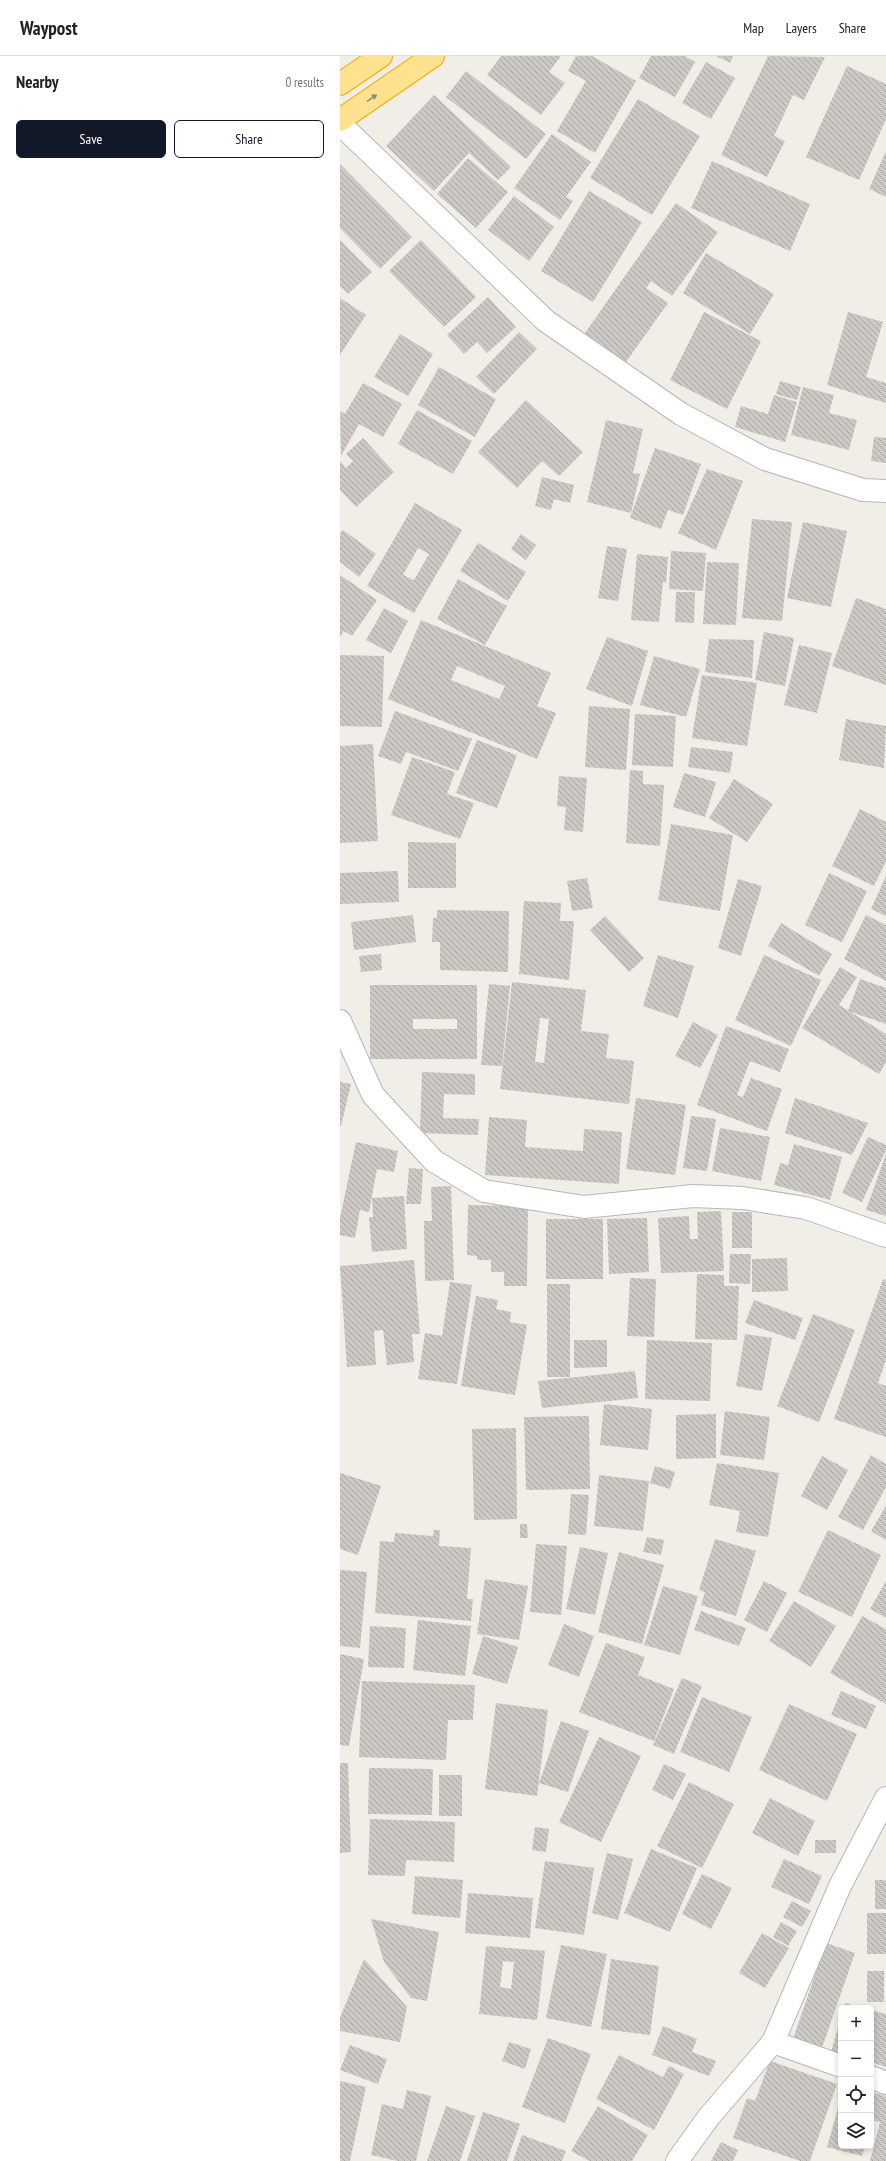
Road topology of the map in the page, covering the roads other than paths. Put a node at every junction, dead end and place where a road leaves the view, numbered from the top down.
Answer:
1 (381, 56) edge
2 (433, 56) edge
3 (340, 84) edge
4 (340, 120) edge
5 (340, 124) edge
6 (886, 491) edge
7 (340, 1021) edge
8 (886, 1236) edge
9 (886, 1798) edge
10 (773, 2042) junction
11 (838, 2065) edge
12 (874, 2078) edge
13 (886, 2083) edge
14 (677, 2161) edge

1 - 3 highway
4 -> 2 highway
5 - 6 street
7 - 8 street
9 - 10 street
10 - 11 street
10 - 14 street
12 - 13 street

